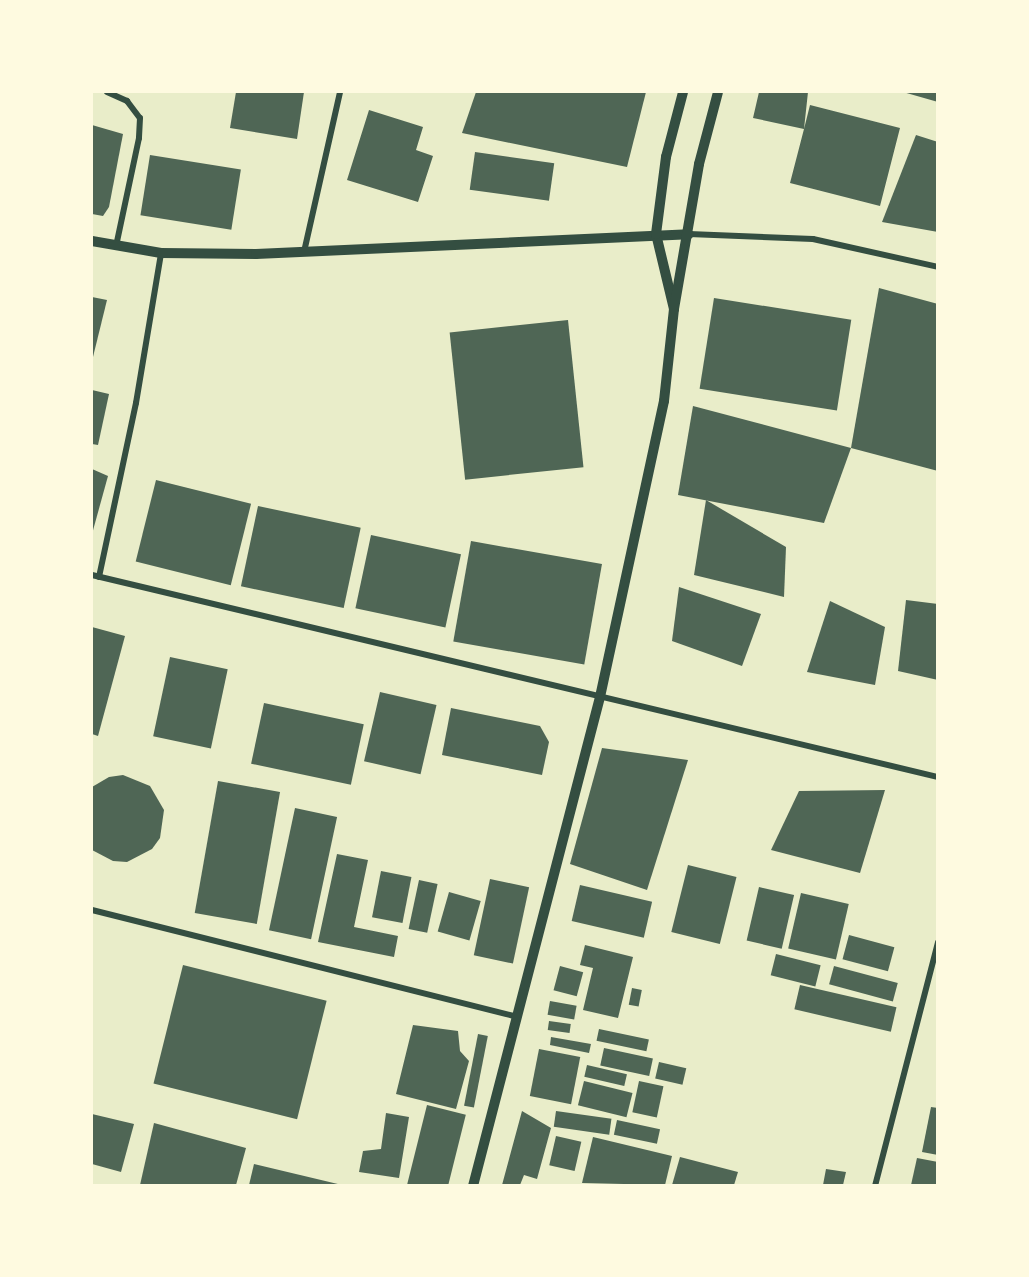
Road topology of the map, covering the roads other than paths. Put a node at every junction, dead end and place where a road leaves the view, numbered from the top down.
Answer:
1 (107, 92) edge
2 (340, 92) edge
3 (683, 92) edge
4 (718, 92) edge
5 (656, 234) junction
6 (689, 234) junction
7 (92, 241) edge
8 (116, 246) junction
9 (304, 252) junction
10 (161, 253) junction
11 (938, 267) edge
12 (674, 309) junction
13 (92, 575) edge
14 (99, 577) junction
15 (600, 698) junction
16 (938, 777) edge
17 (92, 910) edge
18 (938, 942) edge
19 (515, 1016) junction
20 (473, 1185) edge
21 (875, 1185) edge

1 - 8 street
2 - 9 street
3 - 5 street
4 - 6 street
5 - 6 street
5 - 9 street
5 - 12 street
6 - 11 street
6 - 12 street
7 - 8 street
8 - 10 street
9 - 10 street
10 - 14 street
12 - 15 street
13 - 14 street
14 - 15 street
15 - 16 street
15 - 19 street
17 - 19 street
18 - 21 street
19 - 20 street

